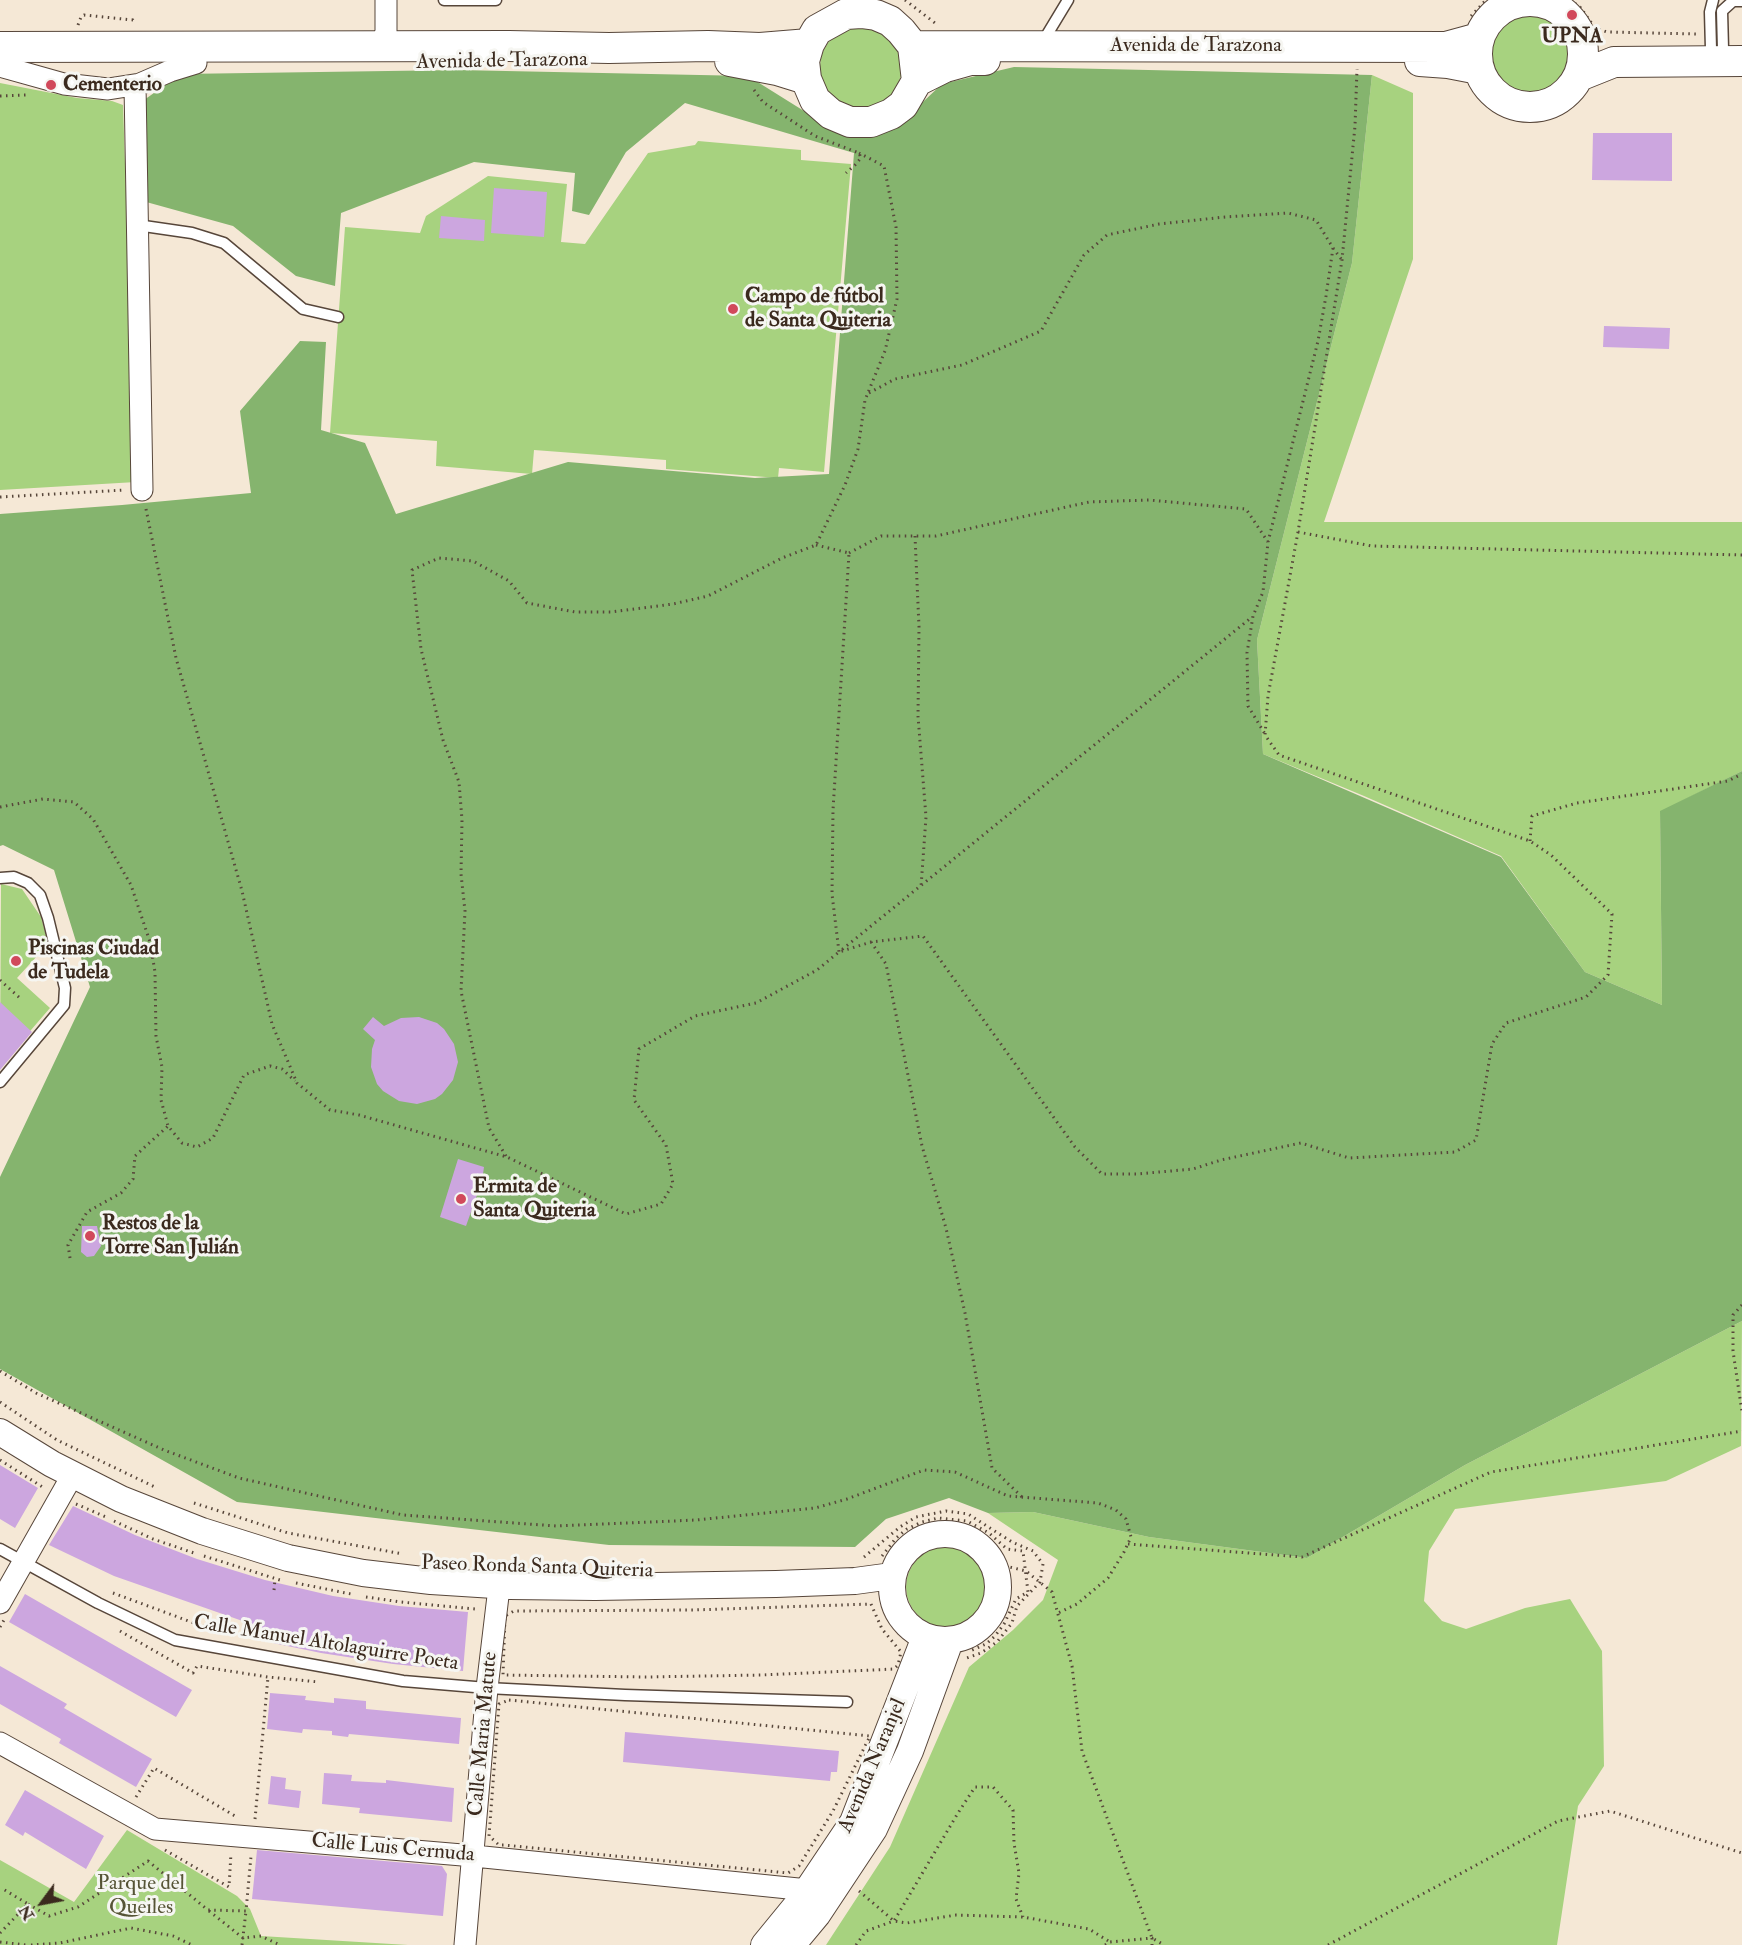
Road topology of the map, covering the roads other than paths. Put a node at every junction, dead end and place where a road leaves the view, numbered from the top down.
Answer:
1 (386, 0) edge
2 (444, 0) edge
3 (468, 0) edge
4 (496, 0) edge
5 (1068, 0) edge
6 (1535, 0) edge
7 (1713, 0) edge
8 (1742, 1) edge
9 (870, 7) edge
10 (832, 10) edge
11 (1580, 36) junction
12 (1479, 38) junction
13 (809, 44) junction
14 (913, 46) junction
15 (0, 47) edge
16 (1039, 47) junction
17 (380, 48) junction
18 (1726, 49) edge
19 (0, 61) edge
20 (196, 63) junction
21 (0, 66) edge
22 (1479, 69) junction
23 (1579, 76) junction
24 (806, 79) junction
25 (917, 81) junction
26 (135, 85) junction
27 (137, 225) junction
28 (338, 317) dead end
29 (142, 490) road end
30 (0, 878) edge
31 (0, 1082) edge
32 (0, 1432) edge
33 (0, 1442) edge
34 (70, 1492) junction
35 (0, 1550) edge
36 (23, 1563) junction
37 (888, 1574) junction
38 (498, 1596) junction
39 (3, 1610) edge
40 (925, 1637) junction
41 (950, 1641) junction
42 (487, 1688) junction
43 (847, 1702) dead end
44 (0, 1743) edge
45 (474, 1856) junction
46 (808, 1890) junction
47 (465, 1945) edge
48 (764, 1945) edge
49 (792, 1945) edge

1 - 17 street
2 - 3 lane
3 - 4 lane
5 - 16 lane
6 - 11 main road
6 - 12 main road
7 - 18 lane
8 - 18 lane
9 - 10 main road
9 - 14 main road
10 - 13 main road
11 - 18 main road
11 - 23 main road
12 - 16 main road, Avenida de Tarazona
12 - 22 main road
13 - 17 main road, Avenida de Tarazona
13 - 24 main road
14 - 16 main road, Avenida de Tarazona
14 - 25 main road
15 - 17 main road, Avenida de Tarazona
18 - 23 main road
19 - 20 main road, Avenida de Tarazona
20 - 24 main road, Avenida de Tarazona
20 - 26 street, Avenida de Tarazona
21 - 26 street, Avenida de Tarazona
22 - 23 main road
22 - 25 main road, Avenida de Tarazona
24 - 25 main road
26 - 27 street
27 - 28 lane
27 - 29 street
30 - 31 lane
32 - 37 street, Paseo Ronda Santa Quiteria
33 - 34 street, Paseo Ronda Santa Quiteria
34 - 36 street
34 - 38 street, Paseo Ronda Santa Quiteria
35 - 36 lane, Calle Manuel Altolaguirre Poeta
36 - 39 street
36 - 42 lane, Calle Manuel Altolaguirre Poeta
37 - 38 street, Paseo Ronda Santa Quiteria
37 - 40 street
37 - 41 street
38 - 42 street, Calle Maria Matute
40 - 41 street
40 - 46 street, Avenida Naranjel
41 - 49 street, Avenida Naranjel
42 - 43 lane, Calle Manuel Altolaguirre Poeta
42 - 45 street, Calle Maria Matute
44 - 45 street, Calle Luis Cernuda
45 - 46 street, Calle Luis Cernuda
45 - 47 street, Calle Maria Matute
46 - 48 street, Avenida Naranjel

